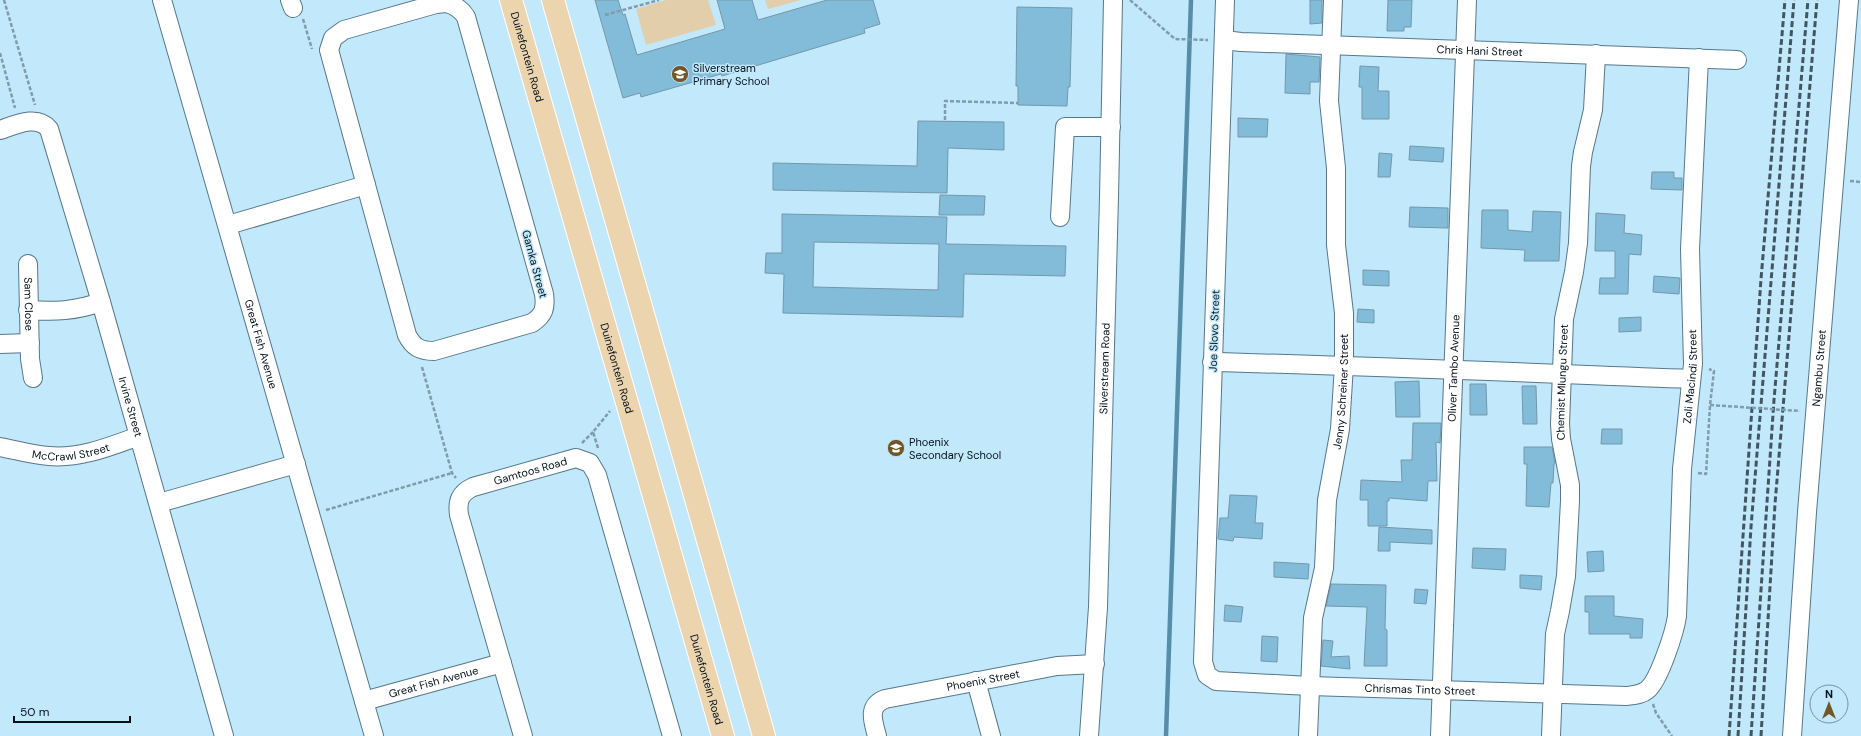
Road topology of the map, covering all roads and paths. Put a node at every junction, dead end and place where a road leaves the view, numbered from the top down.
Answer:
1 (4, 0) edge
2 (162, 0) edge
3 (511, 0) edge
4 (553, 0) edge
5 (658, 0) edge
6 (1113, 0) edge
7 (1129, 0) edge
8 (1225, 0) edge
9 (1333, 0) edge
10 (1467, 0) edge
11 (1849, 0) edge
12 (295, 9) edge
13 (605, 15) dead end
14 (1224, 40) junction
15 (1197, 41) dead end
16 (1330, 45) junction
17 (1465, 50) junction
18 (313, 52) dead end
19 (0, 53) edge
20 (1596, 54) junction
21 (1699, 58) junction
22 (1736, 60) dead end
23 (1018, 103) dead end
24 (15, 109) dead end
25 (36, 112) dead end
26 (945, 120) dead end
27 (1111, 127) junction
28 (0, 130) edge
29 (366, 184) junction
30 (1060, 217) dead end
31 (228, 225) junction
32 (28, 264) dead end
33 (101, 302) junction
34 (28, 310) junction
35 (30, 343) junction
36 (0, 344) edge
37 (420, 362) dead end
38 (1212, 362) junction
39 (1344, 365) junction
40 (1453, 371) junction
41 (1714, 371) dead end
42 (1561, 374) junction
43 (32, 378) dead end
44 (1691, 379) junction
45 (611, 411) dead end
46 (1800, 411) dead end
47 (593, 432) junction
48 (140, 436) junction
49 (579, 446) dead end
50 (0, 447) edge
51 (599, 453) dead end
52 (296, 464) junction
53 (452, 473) junction
54 (458, 482) dead end
55 (159, 504) junction
56 (325, 510) dead end
57 (1202, 662) joint
58 (502, 663) junction
59 (1095, 664) junction
60 (976, 681) junction
61 (1310, 686) junction
62 (1648, 689) junction
63 (1442, 690) junction
64 (1552, 694) junction
65 (364, 702) junction
66 (224, 736) edge
67 (374, 736) edge
68 (522, 736) edge
69 (672, 736) edge
70 (723, 736) edge
71 (764, 736) edge
72 (877, 736) edge
73 (991, 736) edge
74 (1089, 736) edge
75 (1308, 736) edge
76 (1440, 736) edge
77 (1551, 736) edge
78 (1672, 736) edge
79 (1792, 736) edge

1 - 25 path
2 - 31 street, Great Fish Avenue
3 - 70 main road, Duinefontein Road
4 - 71 main road
5 - 13 path
6 - 27 street, Silverstream Road
7 - 15 path
8 - 14 street, Joe Slovo Street
9 - 16 street, Jenny Schreiner Street
10 - 17 street, Oliver Tambo Avenue
11 - 79 street, Ngambu Street
12 - 18 path
14 - 16 street, Chris Hani Street
14 - 38 street, Joe Slovo Street
16 - 17 street, Chris Hani Street
16 - 39 street, Jenny Schreiner Street
17 - 20 street, Chris Hani Street
17 - 40 street, Oliver Tambo Avenue
19 - 24 path
20 - 21 street, Chris Hani Street
20 - 42 street, Chemist Mlungu Street
21 - 22 street, Chris Hani Street
21 - 44 street, Zoli Macindi Street
23 - 26 path
27 - 30 street
27 - 59 street, Silverstream Road
28 - 33 street, Irvine Street
29 - 29 street, Gamka Street
29 - 31 street
31 - 52 street, Great Fish Avenue
32 - 34 street, Sam Close
33 - 34 street
33 - 48 street, Irvine Street
34 - 35 street, Sam Close
35 - 36 street
35 - 43 street, Sam Close
37 - 53 path
38 - 39 street
38 - 57 street, Joe Slovo Street
39 - 40 street
39 - 61 street, Jenny Schreiner Street
40 - 42 street
40 - 63 street, Oliver Tambo Avenue
41 - 46 path, bridge
42 - 44 street
42 - 64 street, Chemist Mlungu Street
44 - 62 street, Zoli Macindi Street
45 - 47 path
47 - 49 path
47 - 51 path
48 - 50 street, McCrawl Street
48 - 55 street, Irvine Street
52 - 55 street
52 - 65 street, Great Fish Avenue
53 - 54 path
53 - 56 path
55 - 66 street, Irvine Street
57 - 61 street, Chrismas Tinto Street
58 - 65 street, Great Fish Avenue
58 - 68 street, Gamtoos Road
58 - 69 street, Gamtoos Road
59 - 60 street, Phoenix Street
59 - 74 street, Silverstream Road
60 - 72 street, Phoenix Street
60 - 73 street
61 - 63 street, Chrismas Tinto Street
61 - 75 street, Jenny Schreiner Street
62 - 64 street, Chrismas Tinto Street
62 - 78 path
63 - 64 street, Chrismas Tinto Street
63 - 76 street, Oliver Tambo Avenue
64 - 77 street, Chemist Mlungu Street
65 - 67 street, Great Fish Avenue

